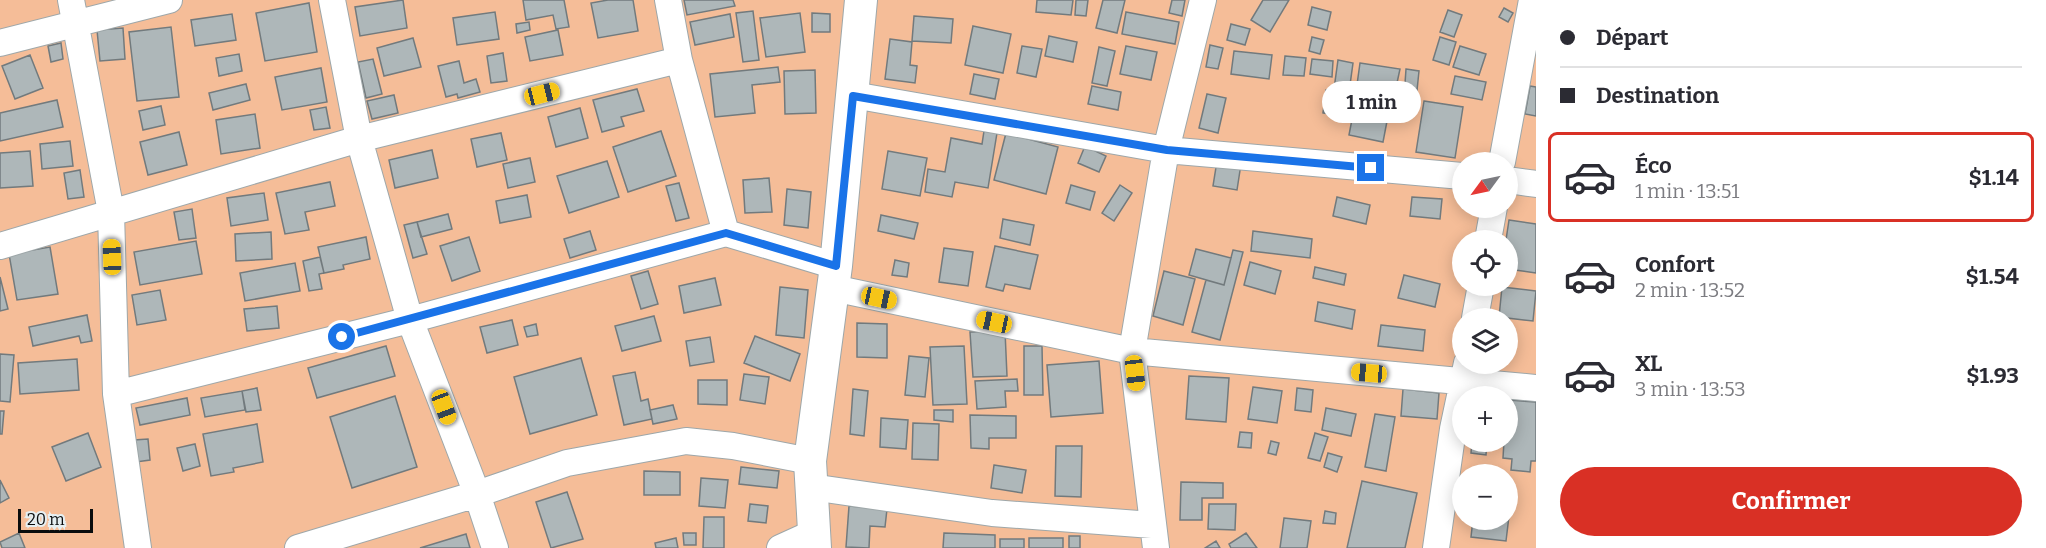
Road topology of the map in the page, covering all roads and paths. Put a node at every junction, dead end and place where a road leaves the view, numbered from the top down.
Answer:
1 (170, 0) edge
2 (332, 0) edge
3 (668, 0) edge
4 (861, 0) edge
5 (1203, 0) edge
6 (1532, 0) edge
7 (74, 11) edge
8 (0, 43) edge
9 (679, 60) junction
10 (853, 96) junction
11 (359, 140) junction
12 (1167, 150) junction
13 (1504, 152) edge
14 (1452, 175) edge
15 (1518, 181) edge
16 (1536, 184) edge
17 (111, 212) junction
18 (726, 233) junction
19 (0, 246) edge
20 (835, 277) junction
21 (410, 320) junction
22 (1132, 351) junction
23 (1452, 371) edge
24 (1466, 374) edge
25 (1475, 374) edge
26 (1536, 388) edge
27 (116, 394) junction
28 (811, 474) junction
29 (477, 494) junction
30 (1154, 536) edge
31 (814, 541) edge
32 (138, 548) edge
33 (298, 548) edge
34 (495, 548) edge
35 (780, 548) edge
36 (1436, 548) edge

1 - 7 street
2 - 11 street
3 - 9 street
4 - 10 street
5 - 12 street
6 - 13 street
7 - 8 street
7 - 17 street
9 - 11 street
9 - 18 street
10 - 12 street
10 - 20 street
11 - 17 street
11 - 21 street
12 - 14 street
12 - 22 street
15 - 16 street
17 - 19 street
17 - 27 street
18 - 20 street
18 - 21 street
20 - 22 street
20 - 28 street
21 - 27 street
21 - 29 street
22 - 23 street
22 - 30 street
24 - 36 street
25 - 26 street
27 - 32 street
28 - 29 street
28 - 30 street
28 - 31 street
29 - 33 street
29 - 34 street
31 - 35 street

